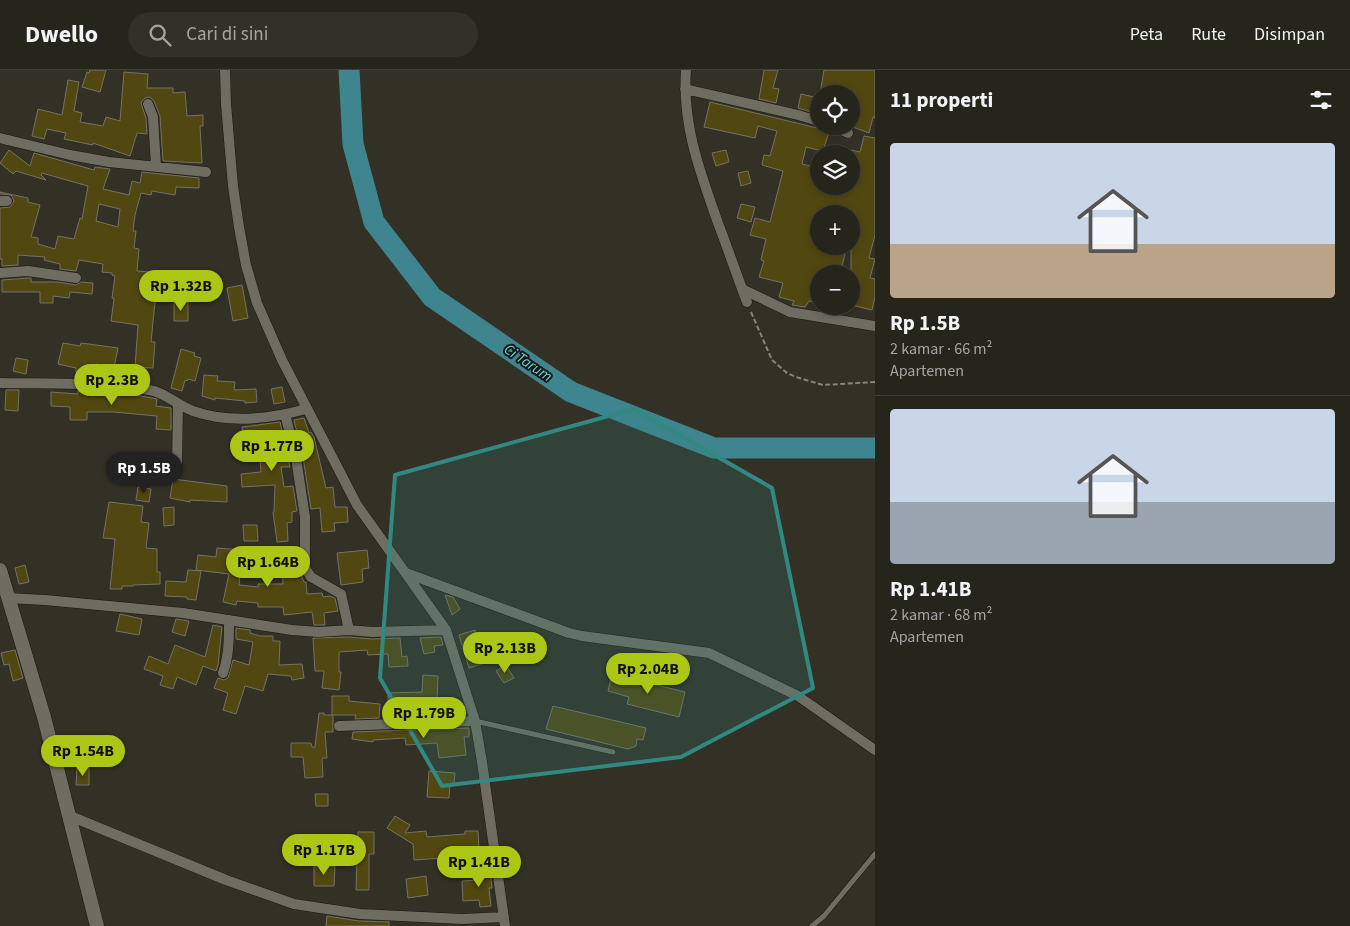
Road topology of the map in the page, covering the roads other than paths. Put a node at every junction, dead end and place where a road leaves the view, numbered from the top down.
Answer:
1 (225, 70) edge
2 (686, 70) edge
3 (685, 89) junction
4 (148, 104) dead end
5 (810, 119) edge
6 (0, 138) edge
7 (156, 166) junction
8 (206, 172) dead end
9 (0, 273) edge
10 (76, 278) dead end
11 (742, 289) junction
12 (748, 302) road end
13 (875, 326) edge
14 (0, 383) edge
15 (178, 404) junction
16 (306, 409) junction
17 (286, 414) junction
18 (177, 465) dead end
19 (0, 570) edge
20 (405, 573) junction
21 (7, 598) junction
22 (229, 620) junction
23 (349, 630) junction
24 (446, 630) junction
25 (223, 673) dead end
26 (474, 721) junction
27 (340, 726) dead end
28 (875, 750) edge
29 (613, 752) dead end
30 (70, 816) junction
31 (875, 854) edge
32 (504, 922) edge
33 (97, 926) edge
34 (812, 926) edge

1 - 16 street
2 - 3 street
3 - 5 street
3 - 11 street
4 - 7 street
6 - 7 street
7 - 8 street
9 - 10 street
11 - 12 street
11 - 13 street
14 - 15 street
15 - 17 street
15 - 18 street
16 - 17 street
16 - 20 street
17 - 23 street
19 - 21 main road
20 - 24 street
20 - 28 street
21 - 22 street
21 - 30 main road
22 - 23 street
22 - 25 street
23 - 24 street
24 - 26 street
26 - 27 street
26 - 29 lane
26 - 32 street
30 - 32 street
30 - 33 main road
31 - 34 lane

